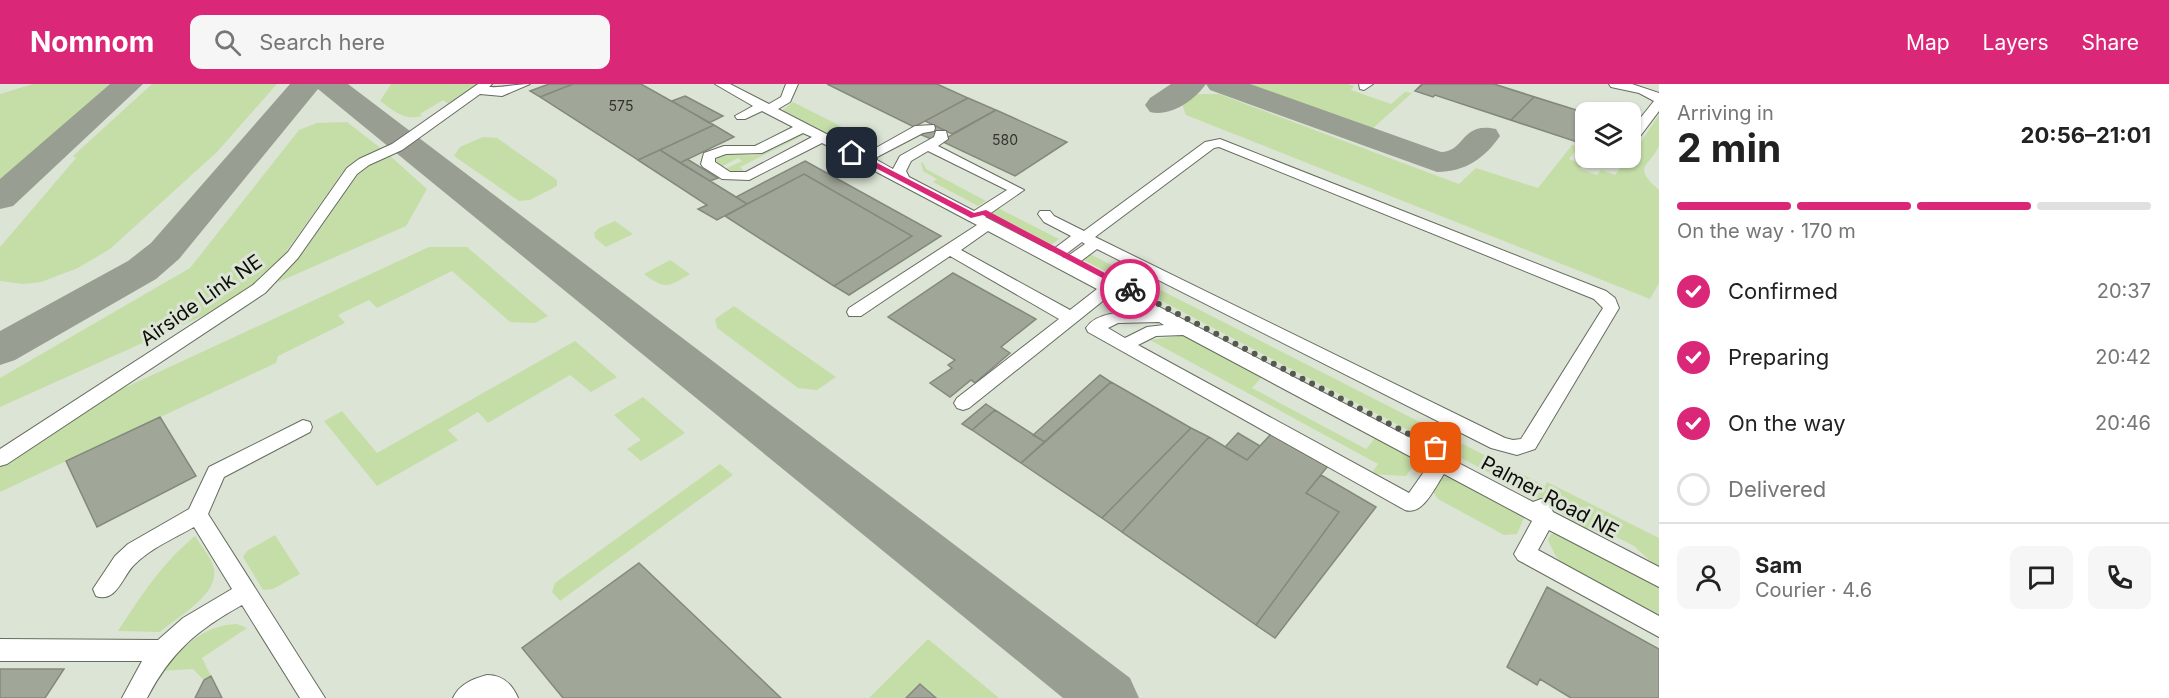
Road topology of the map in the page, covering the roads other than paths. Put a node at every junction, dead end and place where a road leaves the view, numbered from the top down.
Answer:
1 (524, 84) edge
2 (721, 84) edge
3 (792, 84) edge
4 (1615, 84) edge
5 (482, 87) edge
6 (1659, 98) edge
7 (1659, 103) edge
8 (766, 107) junction
9 (741, 116) dead end
10 (1641, 126) edge
11 (804, 128) junction
12 (910, 134) junction
13 (823, 137) junction
14 (930, 145) junction
15 (852, 153) junction
16 (875, 157) junction
17 (834, 163) dead end
18 (902, 169) junction
19 (1045, 214) dead end
20 (982, 217) junction
21 (1085, 237) junction
22 (950, 250) junction
23 (1059, 256) junction
24 (1109, 288) junction
25 (855, 312) dead end
26 (1071, 318) junction
27 (1166, 318) junction
28 (1186, 329) junction
29 (1124, 345) junction
30 (1319, 393) junction
31 (963, 403) dead end
32 (303, 427) dead end
33 (0, 459) edge
34 (1441, 463) junction
35 (197, 515) junction
36 (1545, 517) junction
37 (1659, 578) edge
38 (104, 589) dead end
39 (246, 592) junction
40 (1659, 627) edge
41 (0, 650) edge
42 (163, 651) junction
43 (134, 698) edge
44 (313, 698) edge
45 (465, 698) edge
46 (506, 698) edge

1 - 5 street
2 - 8 street
3 - 8 street
4 - 6 street
5 - 33 street, Airside Link NE
7 - 10 street
8 - 9 street
8 - 11 street
11 - 13 street
11 - 13 street
12 - 14 street
12 - 14 street
12 - 16 street
13 - 15 street
14 - 18 street
14 - 20 street
15 - 16 street
15 - 17 street
16 - 18 street
18 - 20 street
19 - 21 street
20 - 22 street
20 - 23 street
21 - 21 street
21 - 23 street
21 - 23 street
22 - 25 street
22 - 26 street
23 - 24 street, Palmer Road NE
23 - 30 street
24 - 26 street
24 - 27 street, Palmer Road NE
26 - 31 street
27 - 28 street, Palmer Road NE
27 - 29 street
28 - 29 street
28 - 30 street, Palmer Road NE
29 - 34 street
30 - 34 street, Palmer Road NE
30 - 36 street
32 - 35 street
34 - 36 street, Palmer Road NE
35 - 38 street
35 - 39 street
36 - 37 street, Palmer Road NE
36 - 40 street
39 - 42 street
39 - 44 street
41 - 42 street
42 - 43 street
45 - 46 street

